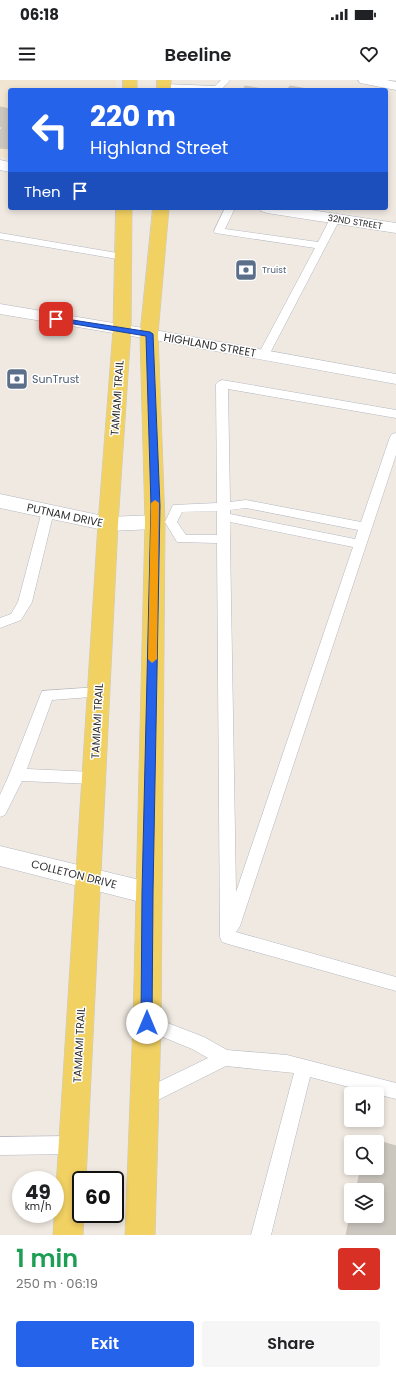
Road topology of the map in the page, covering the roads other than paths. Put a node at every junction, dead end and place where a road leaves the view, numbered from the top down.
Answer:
1 (226, 80) edge
2 (365, 80) edge
3 (164, 86) edge
4 (396, 86) edge
5 (190, 88) edge
6 (218, 88) edge
7 (124, 210) edge
8 (161, 210) edge
9 (229, 210) edge
10 (279, 210) edge
11 (335, 219) junction
12 (396, 228) edge
13 (0, 236) edge
14 (322, 246) junction
15 (123, 257) junction
16 (0, 309) edge
17 (122, 330) junction
18 (150, 334) junction
19 (264, 355) junction
20 (396, 379) edge
21 (396, 414) edge
22 (396, 437) edge
23 (1, 503) edge
24 (48, 511) junction
25 (224, 512) junction
26 (163, 522) junction
27 (108, 524) junction
28 (366, 527) junction
29 (224, 539) junction
30 (360, 544) junction
31 (0, 623) edge
32 (98, 692) junction
33 (17, 775) junction
34 (94, 778) junction
35 (0, 811) edge
36 (0, 856) edge
37 (88, 878) junction
38 (148, 893) junction
39 (228, 937) junction
40 (396, 984) edge
41 (147, 1023) junction
42 (225, 1058) junction
43 (304, 1067) junction
44 (396, 1091) edge
45 (144, 1098) junction
46 (0, 1146) edge
47 (73, 1146) junction
48 (68, 1235) edge
49 (140, 1235) edge
50 (261, 1235) edge

1 - 6 lane
2 - 4 street
3 - 5 lane
7 - 15 main road, TAMIAMI TRAIL
8 - 18 main road
9 - 14 lane
10 - 11 street, 32ND STREET
11 - 12 street, 32ND STREET
11 - 14 lane
13 - 15 lane
14 - 19 lane
15 - 17 main road, TAMIAMI TRAIL
16 - 17 street, HIGHLAND STREET
17 - 18 street, HIGHLAND STREET
17 - 27 main road, TAMIAMI TRAIL
18 - 19 street, HIGHLAND STREET
18 - 26 main road
19 - 20 street, HIGHLAND STREET
21 - 25 lane
22 - 28 lane
23 - 24 street, PUTNAM DRIVE
24 - 27 street, PUTNAM DRIVE
24 - 31 lane
25 - 26 lane
25 - 28 lane
25 - 29 lane
25 - 30 lane
26 - 27 street, PUTNAM DRIVE
26 - 29 lane
26 - 38 main road
27 - 32 main road, TAMIAMI TRAIL
28 - 30 lane
29 - 39 lane
30 - 39 lane
32 - 33 lane
32 - 34 main road, TAMIAMI TRAIL
33 - 34 lane
33 - 35 lane
34 - 37 main road, TAMIAMI TRAIL
36 - 37 street, COLLETON DRIVE
37 - 38 street, COLLETON DRIVE
37 - 47 main road, TAMIAMI TRAIL
38 - 41 main road
39 - 40 lane
41 - 42 lane
41 - 45 main road
42 - 43 lane
42 - 45 lane
43 - 44 lane
43 - 50 lane
45 - 49 main road
46 - 47 lane
47 - 48 main road, TAMIAMI TRAIL

